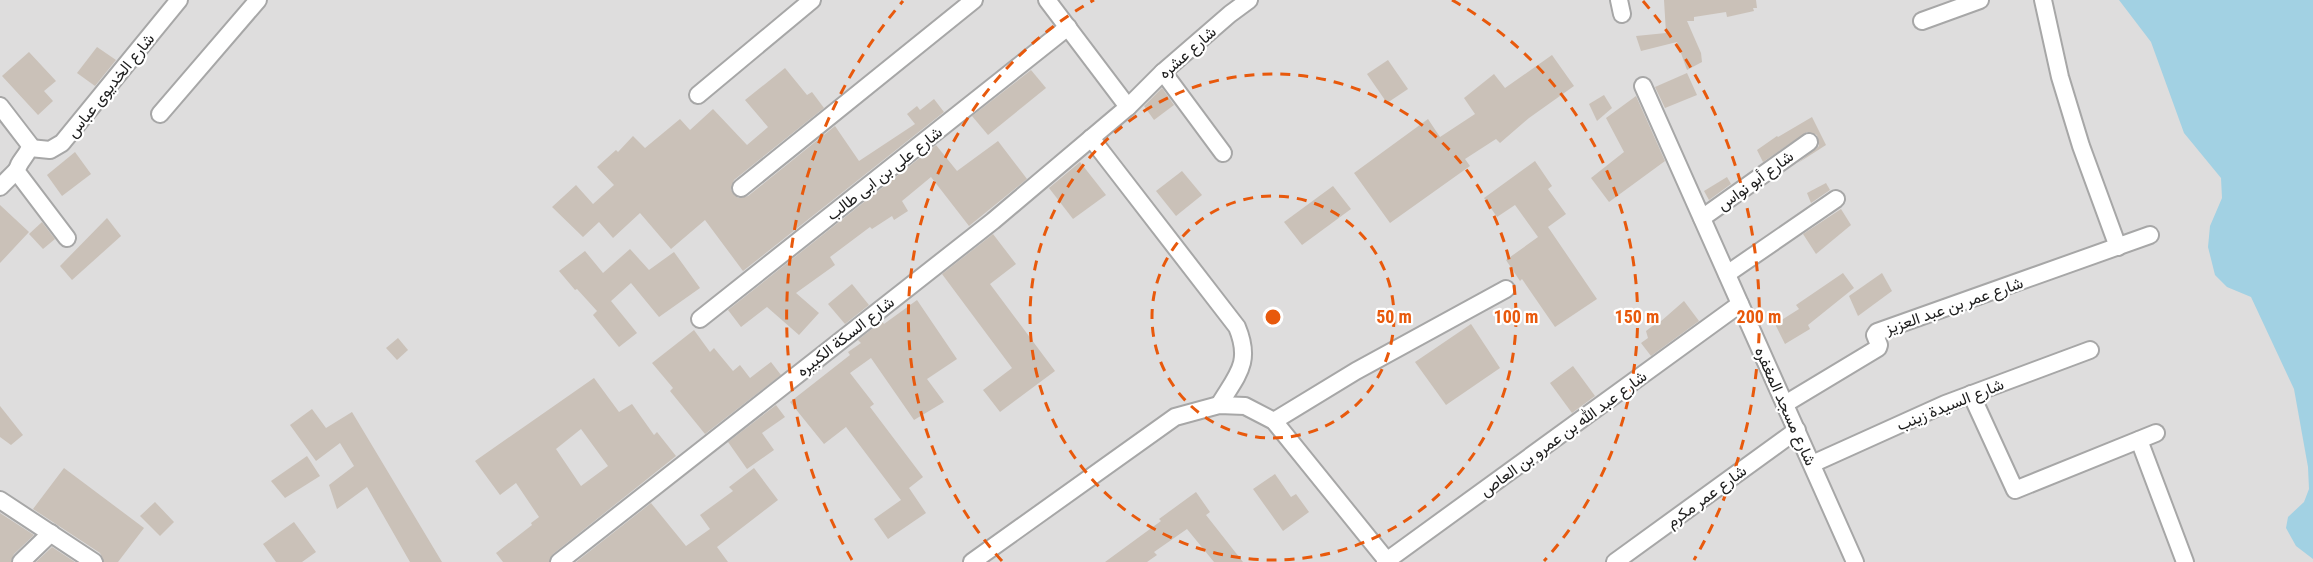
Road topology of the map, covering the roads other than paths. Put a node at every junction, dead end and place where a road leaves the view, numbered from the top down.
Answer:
1 (179, 0) edge
2 (258, 0) edge
3 (812, 0) edge
4 (974, 0) edge
5 (1047, 0) edge
6 (1249, 0) edge
7 (1980, 0) edge
8 (2043, 0) edge
9 (1922, 21) dead end
10 (1068, 27) junction
11 (1163, 72) junction
12 (1643, 86) dead end
13 (698, 95) dead end
14 (0, 106) edge
15 (1128, 107) junction
16 (160, 114) dead end
17 (1091, 138) junction
18 (1809, 142) dead end
19 (30, 148) junction
20 (1223, 153) dead end
21 (17, 170) junction
22 (0, 187) edge
23 (741, 188) dead end
24 (1836, 199) dead end
25 (1702, 218) junction
26 (2150, 235) dead end
27 (67, 238) dead end
28 (2118, 247) junction
29 (1726, 273) junction
30 (1506, 289) dead end
31 (1740, 304) junction
32 (700, 319) dead end
33 (2090, 350) dead end
34 (1971, 394) junction
35 (1785, 404) junction
36 (1219, 405) junction
37 (1275, 421) junction
38 (1797, 430) junction
39 (2156, 433) dead end
40 (2139, 440) junction
41 (1812, 464) junction
42 (0, 500) edge
43 (51, 533) junction
44 (21, 562) edge
45 (94, 562) edge
46 (559, 562) edge
47 (972, 562) edge
48 (1387, 562) edge
49 (1615, 562) edge
50 (1855, 562) edge
51 (2185, 562) edge

1 - 19 street, شارع الخديوى عباس
2 - 16 street
3 - 13 street
4 - 23 street
5 - 10 street
6 - 11 street, شارع عشره
7 - 9 street
8 - 28 street
10 - 15 street
10 - 32 street, شارع على بن ابى طالب
11 - 15 street, شارع عشره
11 - 20 street
12 - 25 street, شارع مسجد المغفره
14 - 19 street
15 - 17 street, شارع السكة الكبيره
17 - 36 street
17 - 46 street, شارع السكة الكبيره
18 - 25 street, شارع أبو نواس
19 - 21 street
21 - 22 street
21 - 27 street
24 - 29 street
25 - 29 street, شارع مسجد المغفره
26 - 28 street, شارع عمر بن عبد العزيز
28 - 35 street, شارع عمر بن عبد العزيز
29 - 31 street, شارع مسجد المغفره
30 - 37 street
31 - 35 street, شارع مسجد المغفره
31 - 48 street, شارع عبد الله بن عمرو بن العاص
33 - 34 street, شارع السيدة زينب
34 - 40 street
34 - 41 street, شارع السيدة زينب
35 - 38 street, شارع مسجد المغفره
36 - 37 street
36 - 47 street
37 - 48 street
38 - 41 street, شارع مسجد المغفره
38 - 49 street, شارع عمر مكرم
39 - 40 street
40 - 51 street
41 - 50 street, شارع مسجد المغفره
42 - 43 street
43 - 44 street
43 - 45 street

